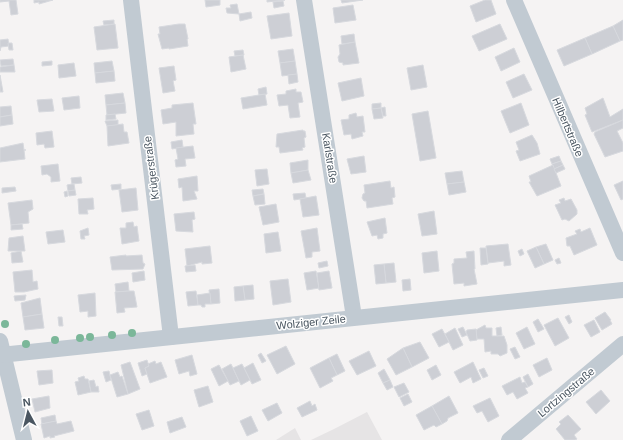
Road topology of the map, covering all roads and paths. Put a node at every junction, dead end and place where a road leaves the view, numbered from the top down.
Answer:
1 (130, 0) edge
2 (304, 0) edge
3 (514, 0) edge
4 (623, 254) edge
5 (623, 290) edge
6 (354, 317) junction
7 (170, 337) junction
8 (623, 344) edge
9 (1, 350) edge
10 (24, 440) edge
11 (510, 440) edge

1 - 7 street, Krügerstraße
2 - 6 street, Karlstraße
3 - 4 street, Hilbertstraße
5 - 6 street, Wolziger Zeile
6 - 7 street, Wolziger Zeile
7 - 9 street, Wolziger Zeile
8 - 11 street, Lortzingstraße
9 - 10 street

